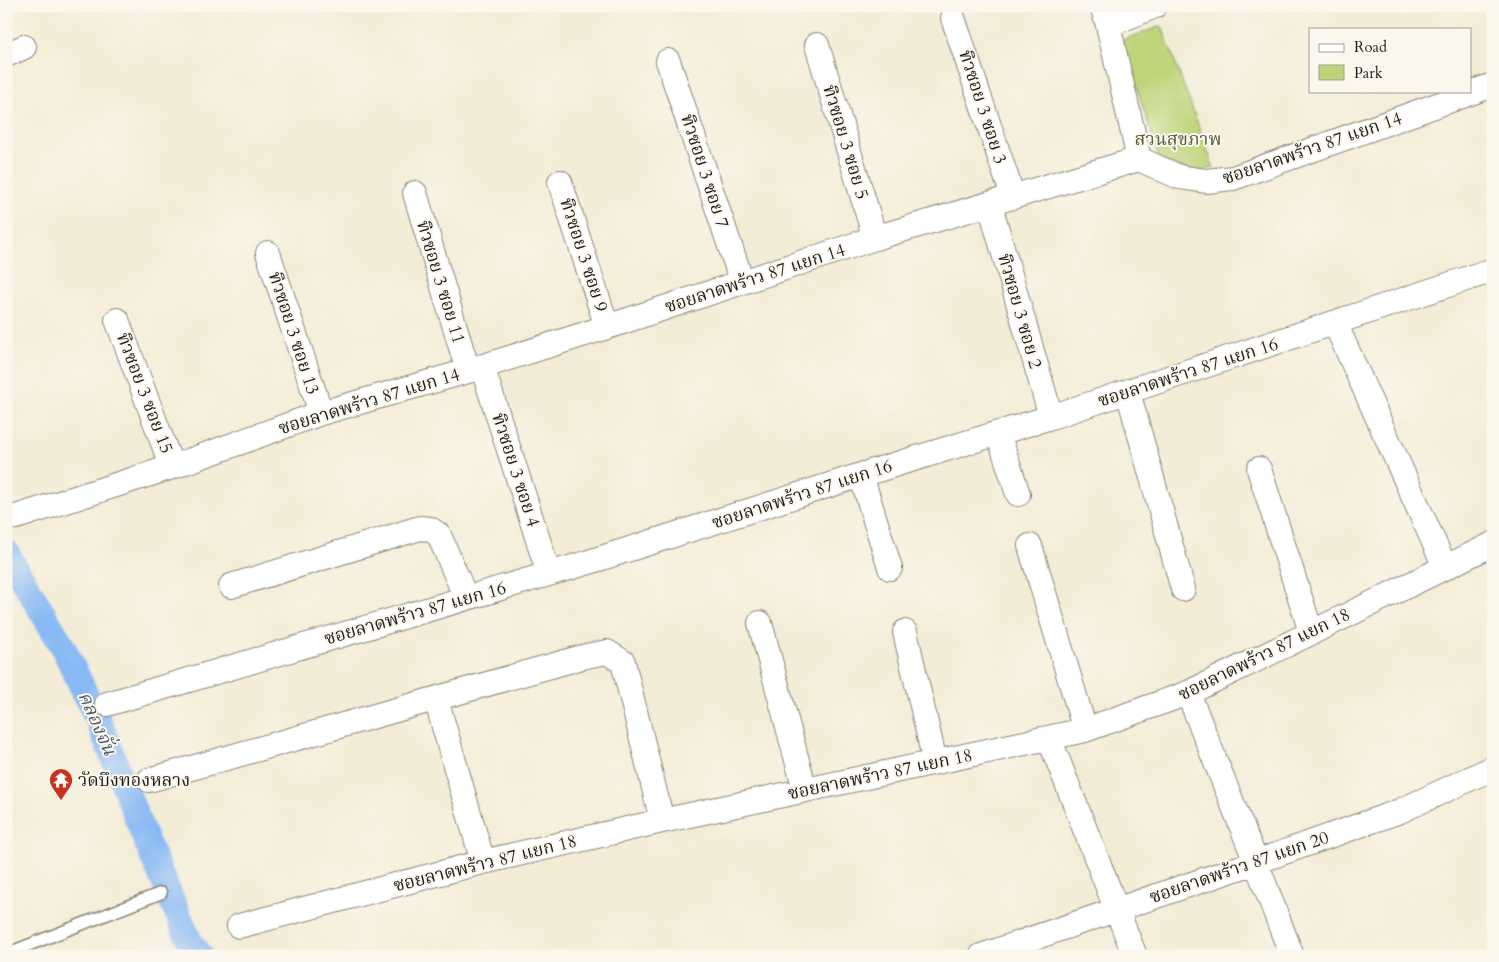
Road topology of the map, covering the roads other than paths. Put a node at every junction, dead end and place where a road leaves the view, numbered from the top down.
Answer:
1 (1155, 6) edge
2 (1105, 16) edge
3 (953, 18) dead end
4 (817, 45) dead end
5 (668, 61) dead end
6 (1493, 85) edge
7 (1138, 160) junction
8 (560, 182) dead end
9 (415, 193) dead end
10 (1013, 197) junction
11 (990, 204) junction
12 (875, 238) junction
13 (268, 253) dead end
14 (1493, 270) edge
15 (742, 282) junction
16 (117, 320) dead end
17 (1335, 323) junction
18 (607, 328) junction
19 (475, 368) junction
20 (1128, 392) junction
21 (321, 412) junction
22 (1051, 417) junction
23 (998, 433) junction
24 (172, 466) junction
25 (1259, 469) dead end
26 (860, 475) junction
27 (1018, 494) dead end
28 (16, 517) dead end
29 (1493, 544) edge
30 (1030, 546) dead end
31 (1445, 566) junction
32 (890, 568) dead end
33 (549, 574) junction
34 (231, 586) dead end
35 (1183, 589) dead end
36 (466, 598) junction
37 (760, 623) dead end
38 (905, 632) dead end
39 (1311, 632) junction
40 (1188, 693) junction
41 (436, 700) junction
42 (108, 704) dead end
43 (1085, 730) junction
44 (1049, 738) junction
45 (935, 762) junction
46 (1493, 768) edge
47 (149, 780) dead end
48 (805, 790) junction
49 (662, 821) junction
50 (483, 862) junction
51 (1256, 862) junction
52 (160, 893) dead end
53 (1117, 908) junction
54 (239, 926) dead end
55 (6, 954) edge
56 (981, 956) edge
57 (1135, 956) edge
58 (1292, 956) edge

1 - 2 street
2 - 7 street
3 - 10 street, ทิวซอย 3 ซอย 3
4 - 12 street, ทิวซอย 3 ซอย 5
5 - 15 street, ทิวซอย 3 ซอย 7
6 - 7 street, ซอยลาดพร้าว 87 แยก 14
7 - 10 street, ซอยลาดพร้าว 87 แยก 14
8 - 18 street, ทิวซอย 3 ซอย 9
9 - 19 street, ทิวซอย 3 ซอย 11
10 - 11 street, ซอยลาดพร้าว 87 แยก 14
11 - 12 street, ซอยลาดพร้าว 87 แยก 14
11 - 22 street, ทิวซอย 3 ซอย 2
12 - 15 street, ซอยลาดพร้าว 87 แยก 14
13 - 21 street, ทิวซอย 3 ซอย 13
14 - 17 street, ซอยลาดพร้าว 87 แยก 16
15 - 18 street, ซอยลาดพร้าว 87 แยก 14
16 - 24 street, ทิวซอย 3 ซอย 15
17 - 20 street, ซอยลาดพร้าว 87 แยก 16
17 - 31 street
18 - 19 street, ซอยลาดพร้าว 87 แยก 14
19 - 21 street, ซอยลาดพร้าว 87 แยก 14
19 - 33 street, ทิวซอย 3 ซอย 4
20 - 22 street, ซอยลาดพร้าว 87 แยก 16
20 - 35 street
21 - 24 street, ซอยลาดพร้าว 87 แยก 14
22 - 23 street, ซอยลาดพร้าว 87 แยก 16
23 - 26 street, ซอยลาดพร้าว 87 แยก 16
23 - 27 street
24 - 28 street, ซอยลาดพร้าว 87 แยก 14
25 - 39 street
26 - 32 street
26 - 33 street, ซอยลาดพร้าว 87 แยก 16
29 - 31 street, ซอยลาดพร้าว 87 แยก 18
30 - 43 street
31 - 39 street, ซอยลาดพร้าว 87 แยก 18
33 - 36 street, ซอยลาดพร้าว 87 แยก 16
34 - 36 street
36 - 42 street, ซอยลาดพร้าว 87 แยก 16
37 - 48 street
38 - 45 street
39 - 40 street, ซอยลาดพร้าว 87 แยก 18
40 - 43 street, ซอยลาดพร้าว 87 แยก 18
40 - 51 street
41 - 47 street
41 - 49 street
41 - 50 street
43 - 44 street, ซอยลาดพร้าว 87 แยก 18
44 - 45 street, ซอยลาดพร้าว 87 แยก 18
44 - 53 street
45 - 48 street, ซอยลาดพร้าว 87 แยก 18
46 - 51 street, ซอยลาดพร้าว 87 แยก 20
48 - 49 street, ซอยลาดพร้าว 87 แยก 18
49 - 50 street, ซอยลาดพร้าว 87 แยก 18
50 - 54 street, ซอยลาดพร้าว 87 แยก 18
51 - 53 street, ซอยลาดพร้าว 87 แยก 20
51 - 58 street
52 - 55 lane
53 - 56 street, ซอยลาดพร้าว 87 แยก 20
53 - 57 street

